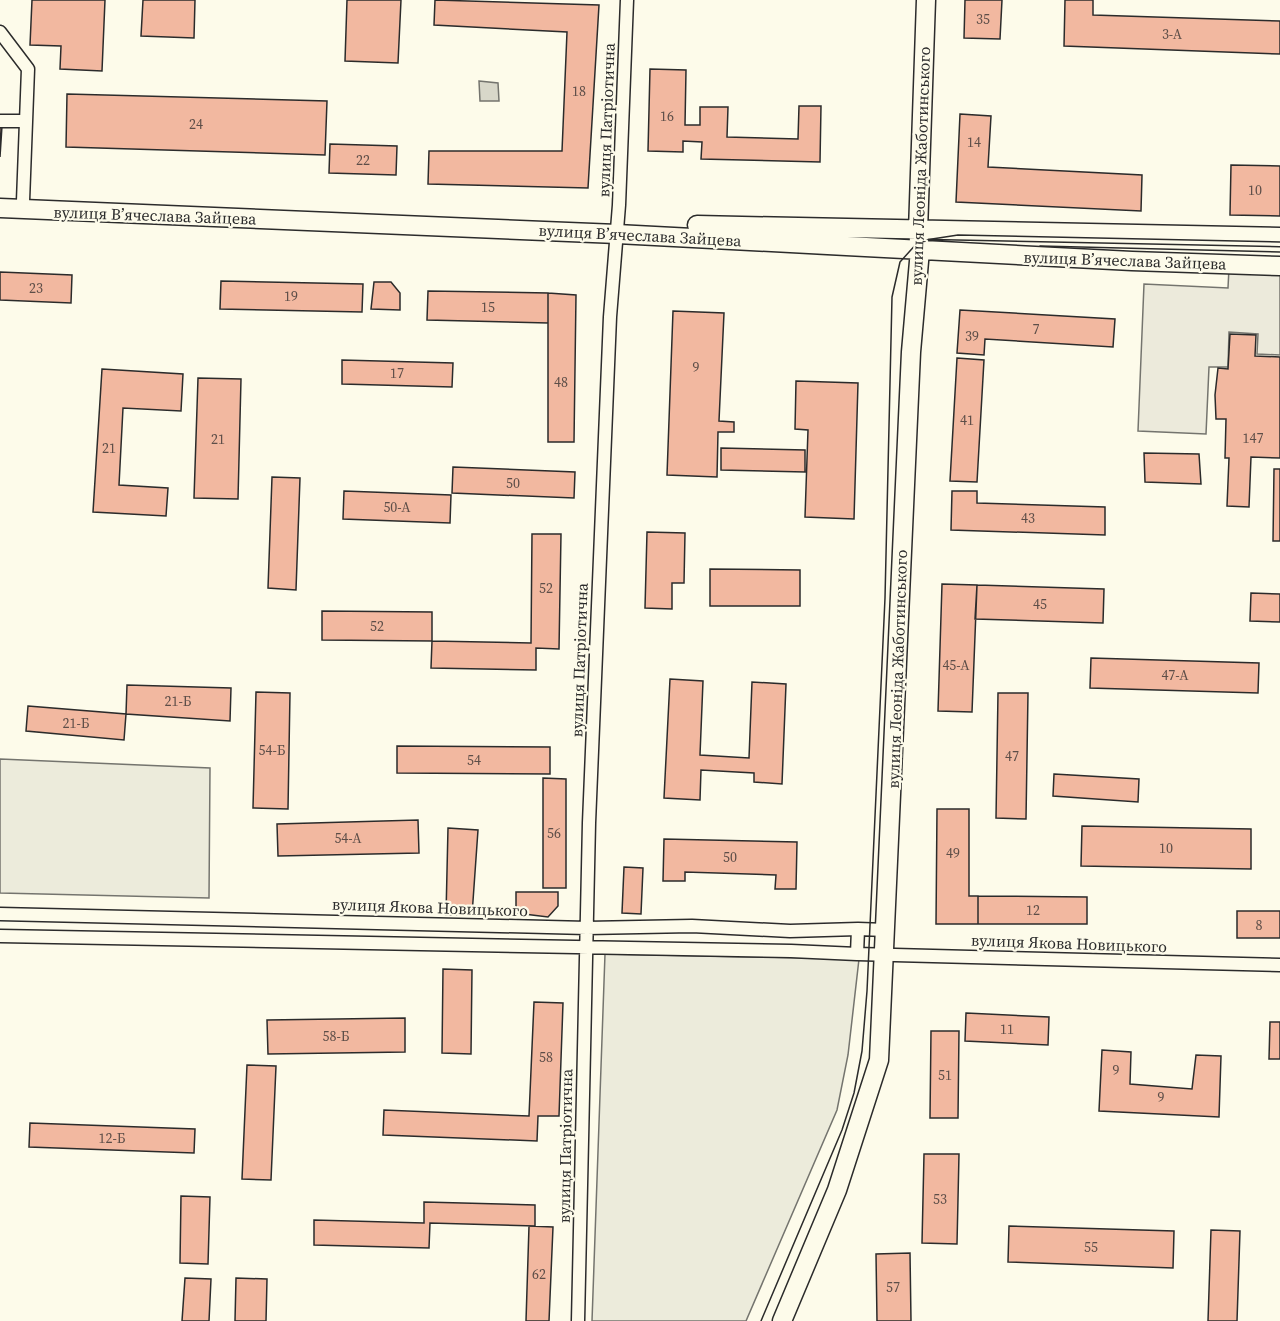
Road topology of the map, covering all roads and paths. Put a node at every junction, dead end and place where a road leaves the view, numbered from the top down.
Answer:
1 (627, 0) edge
2 (926, 0) edge
3 (0, 32) edge
4 (0, 121) edge
5 (26, 121) junction
6 (0, 200) edge
7 (23, 201) junction
8 (0, 208) edge
9 (617, 229) junction
10 (918, 231) junction
11 (1280, 237) edge
12 (920, 250) junction
13 (1280, 266) edge
14 (0, 914) edge
15 (586, 928) junction
16 (858, 929) junction
17 (886, 930) junction
18 (0, 936) edge
19 (586, 946) junction
20 (856, 954) junction
21 (885, 955) junction
22 (1280, 965) edge
23 (578, 1321) edge
24 (782, 1321) edge

1 - 9 street, вулиця Патріотична
2 - 10 main road, вулиця Леоніда Жаботинського
3 - 5 street
4 - 5 street
5 - 7 street
6 - 7 main road, вулиця Вʼячеслава Зайцева
7 - 9 main road, вулиця Вʼячеслава Зайцева
8 - 9 main road, вулиця Вʼячеслава Зайцева
9 - 10 main road, вулиця Вʼячеслава Зайцева
9 - 12 main road, вулиця Вʼячеслава Зайцева
9 - 15 street, вулиця Патріотична
10 - 11 main road, вулиця Вʼячеслава Зайцева
10 - 12 main road, вулиця Леоніда Жаботинського
12 - 13 main road, вулиця Вʼячеслава Зайцева
12 - 17 main road, вулиця Леоніда Жаботинського
14 - 15 street, вулиця Якова Новицького
15 - 16 street, вулиця Якова Новицького
15 - 19 street, вулиця Патріотична
16 - 17 street, вулиця Якова Новицького
16 - 20 street
17 - 21 main road, вулиця Леоніда Жаботинського
18 - 19 street, вулиця Якова Новицького
19 - 20 street, вулиця Якова Новицького
19 - 23 street, вулиця Патріотична
20 - 21 street, вулиця Якова Новицького
21 - 22 street, вулиця Якова Новицького
21 - 24 main road, вулиця Леоніда Жаботинського

